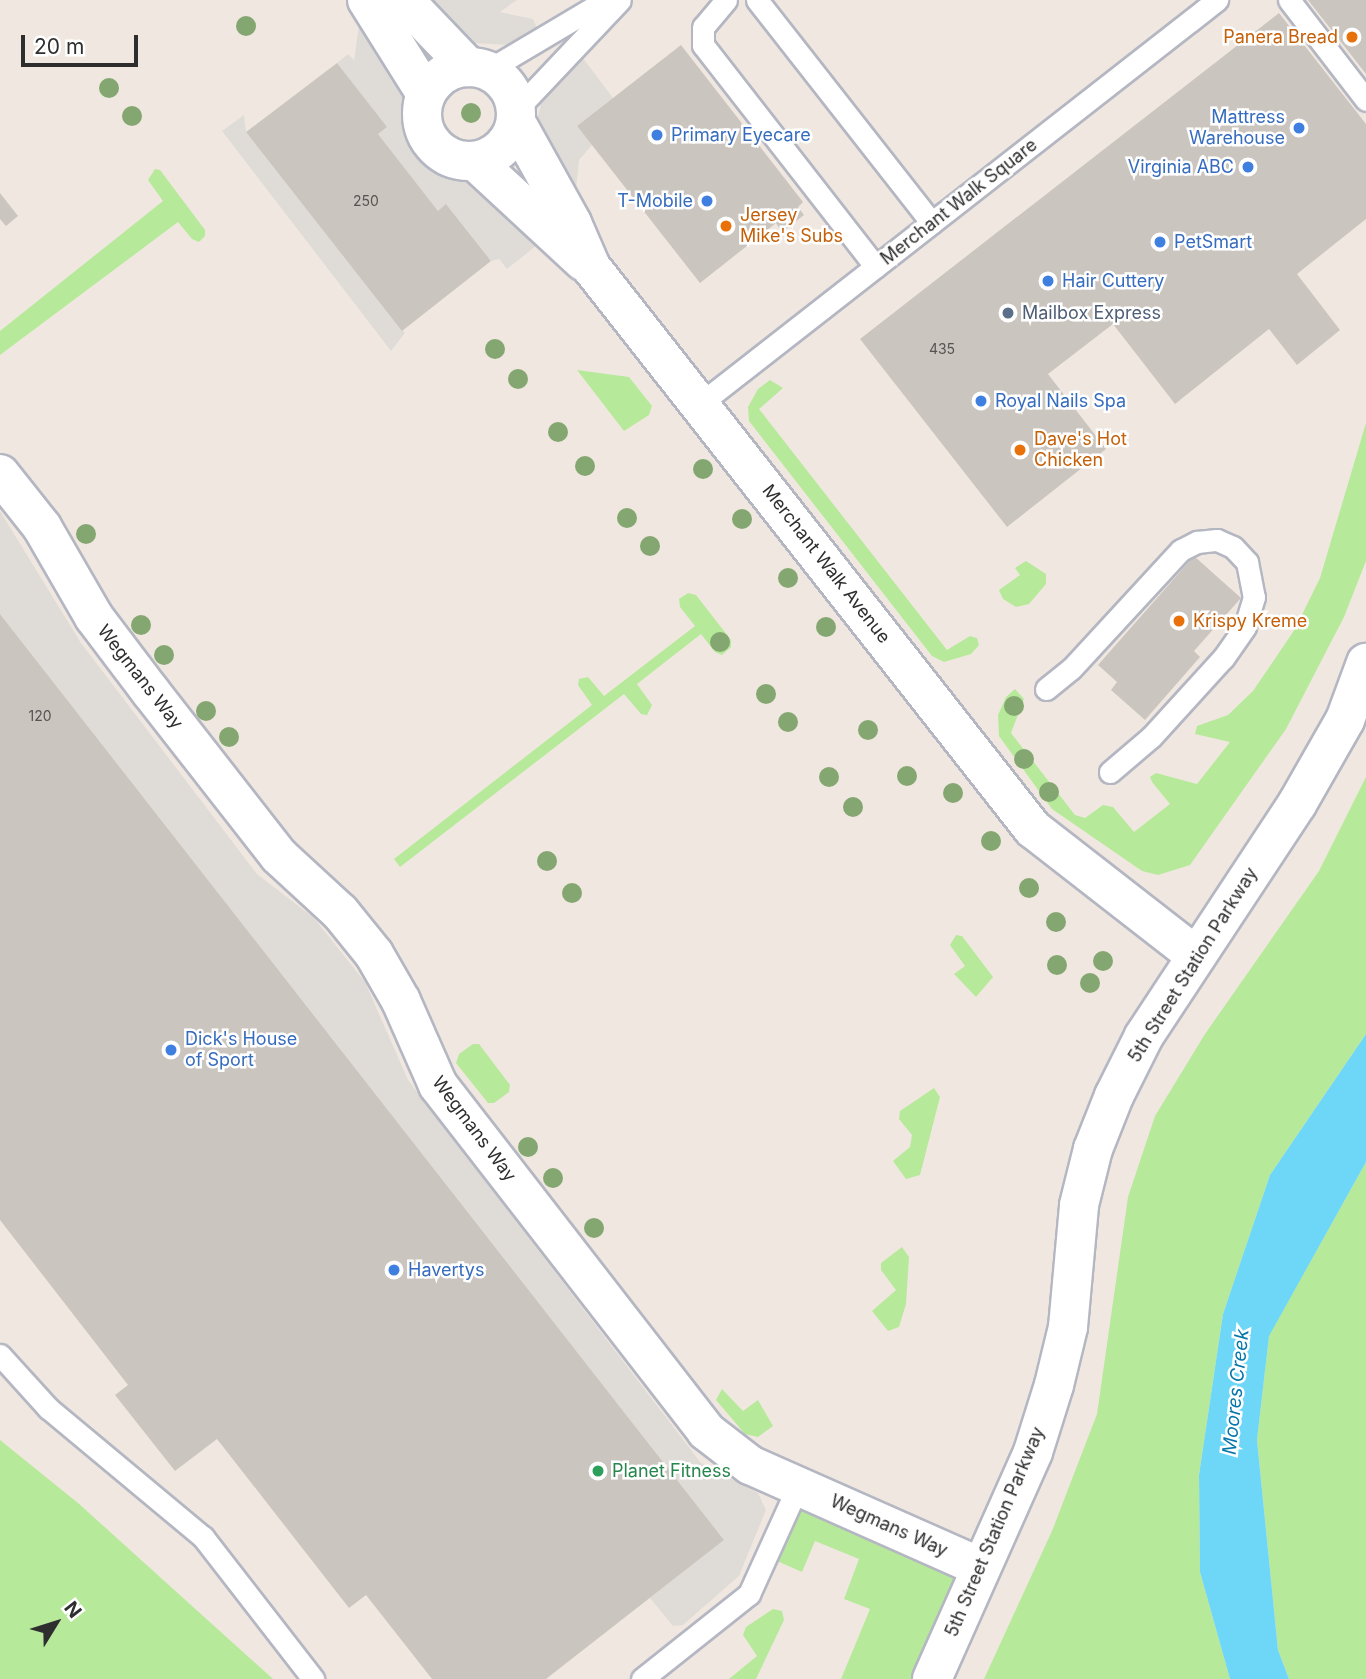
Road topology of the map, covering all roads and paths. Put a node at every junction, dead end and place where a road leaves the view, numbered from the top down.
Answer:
1 (367, 0) edge
2 (404, 0) edge
3 (606, 0) edge
4 (620, 0) edge
5 (726, 0) edge
6 (757, 0) edge
7 (1217, 0) edge
8 (1289, 0) edge
9 (478, 69) junction
10 (426, 94) junction
11 (1366, 100) edge
12 (516, 116) junction
13 (476, 162) junction
14 (932, 223) junction
15 (592, 267) junction
16 (876, 267) junction
17 (701, 403) junction
18 (0, 474) edge
19 (1366, 663) edge
20 (1046, 689) dead end
21 (1110, 772) dead end
22 (1195, 955) junction
23 (0, 1355) edge
24 (798, 1486) junction
25 (980, 1567) junction
26 (313, 1679) edge
27 (642, 1679) edge
28 (932, 1679) edge

1 - 10 street
2 - 9 street
3 - 9 lane
4 - 12 lane
5 - 16 lane
6 - 14 lane
7 - 14 lane, Merchant Walk Square
8 - 11 lane
9 - 10 street
9 - 12 street
10 - 13 street
12 - 13 street
12 - 15 street, Merchant Walk Avenue
13 - 15 street
14 - 16 lane, Merchant Walk Square
15 - 17 street, Merchant Walk Avenue
16 - 17 lane, Merchant Walk Square
17 - 22 street, Merchant Walk Avenue
18 - 24 street, Wegmans Way
19 - 22 street, 5th Street Station Parkway
20 - 21 lane
22 - 25 street, 5th Street Station Parkway
23 - 26 lane
24 - 25 street, Wegmans Way
24 - 27 lane
25 - 28 street, 5th Street Station Parkway

